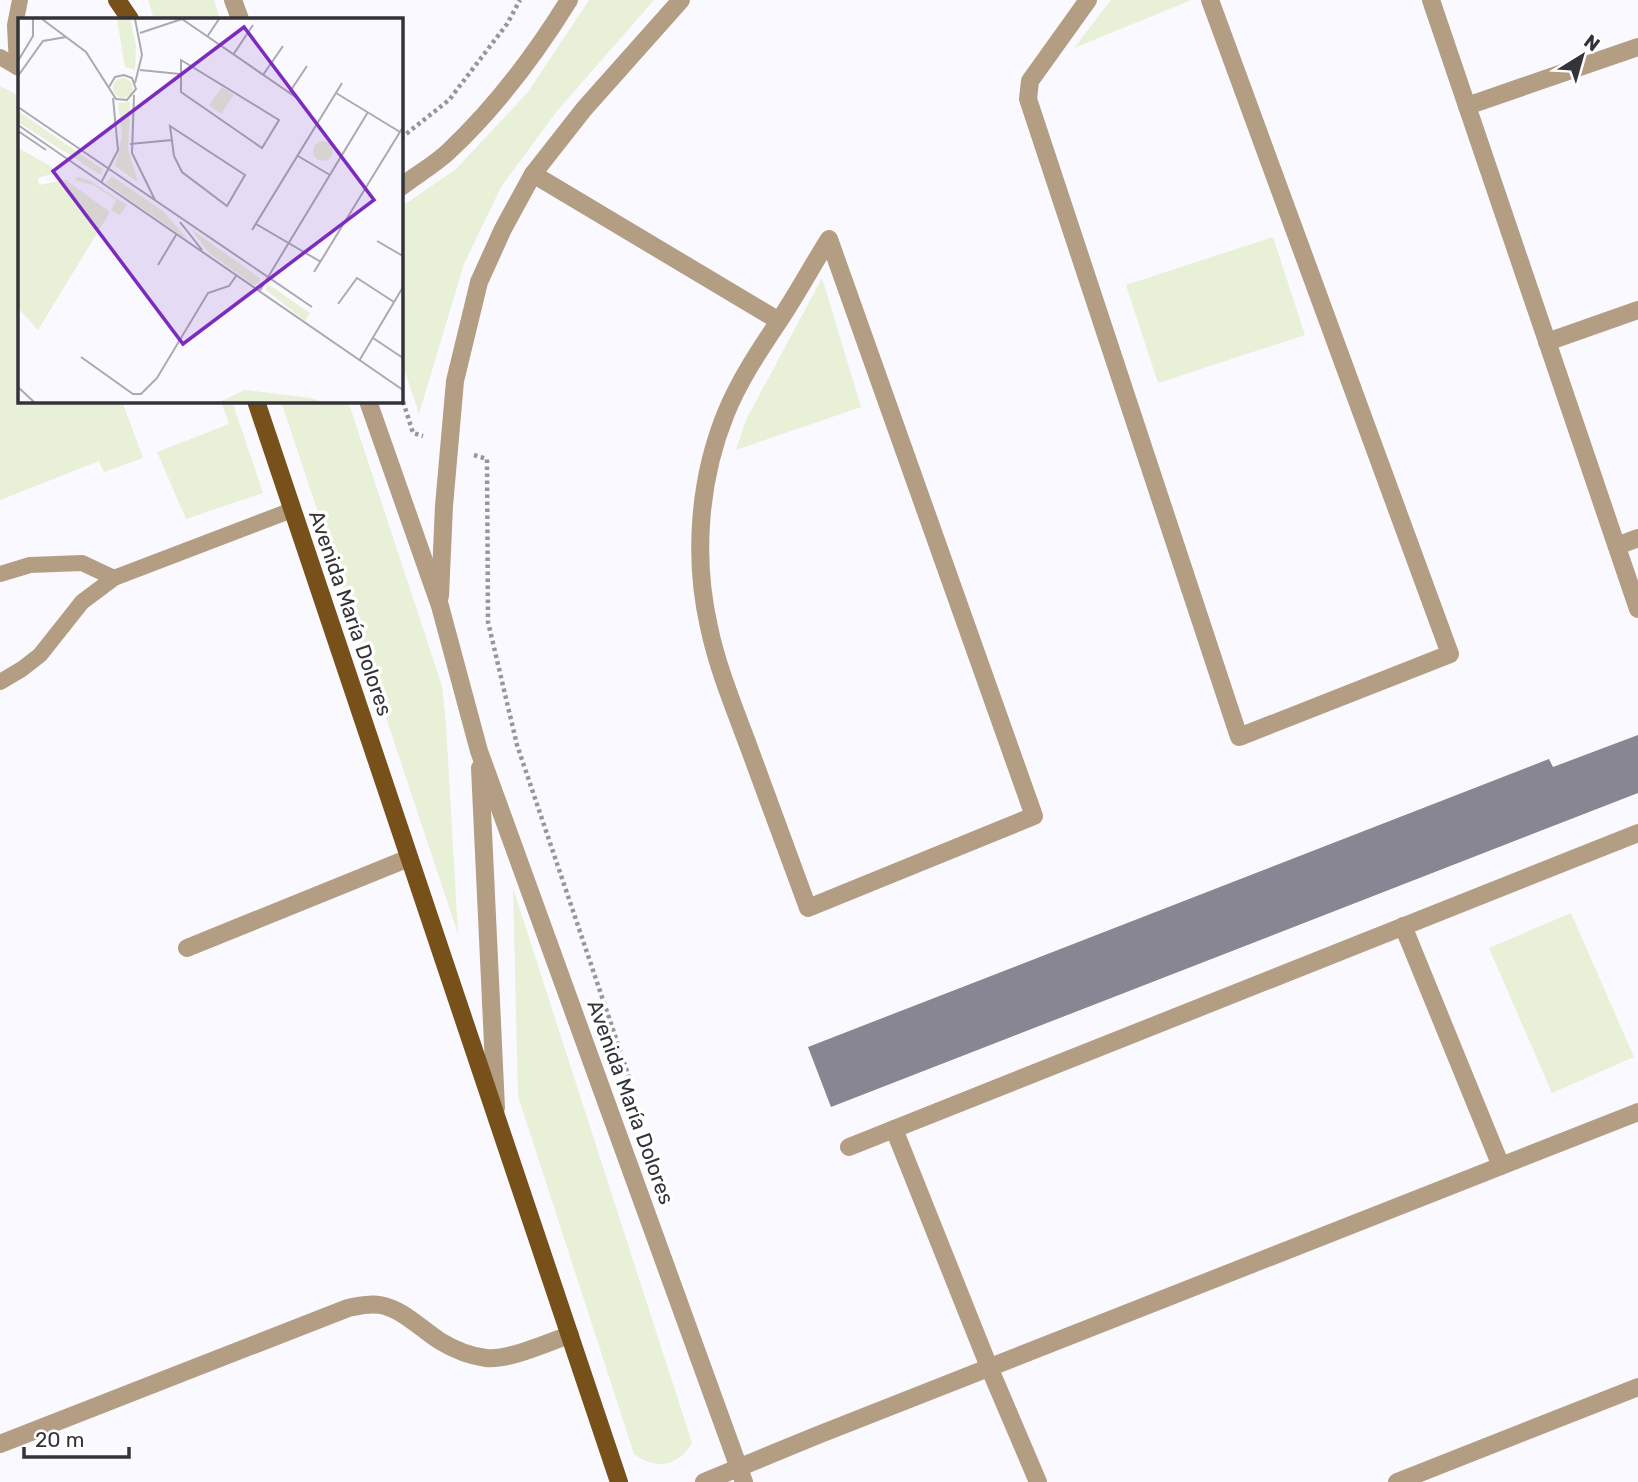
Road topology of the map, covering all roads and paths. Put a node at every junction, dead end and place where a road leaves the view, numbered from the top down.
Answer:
1 (20, 0) edge
2 (117, 0) edge
3 (127, 0) edge
4 (233, 0) edge
5 (520, 0) edge
6 (569, 0) edge
7 (681, 0) edge
8 (1088, 0) edge
9 (1210, 0) edge
10 (1431, 0) edge
11 (131, 18) edge
12 (132, 18) edge
13 (240, 18) edge
14 (1638, 47) edge
15 (8, 62) edge
16 (1467, 106) junction
17 (402, 137) edge
18 (533, 174) junction
19 (402, 186) edge
20 (1638, 310) edge
21 (779, 321) junction
22 (1547, 342) junction
23 (402, 398) edge
24 (256, 402) edge
25 (368, 402) edge
26 (449, 446) junction
27 (292, 510) junction
28 (1638, 538) edge
29 (1617, 546) junction
30 (0, 574) edge
31 (114, 578) junction
32 (440, 606) junction
33 (1638, 609) edge
34 (0, 682) edge
35 (480, 751) junction
36 (1638, 833) edge
37 (409, 858) junction
38 (1403, 926) junction
39 (187, 948) dead end
40 (629, 1078) dead end
41 (1638, 1112) edge
42 (497, 1118) junction
43 (894, 1129) junction
44 (849, 1147) dead end
45 (1501, 1166) junction
46 (570, 1335) junction
47 (989, 1367) junction
48 (1638, 1387) edge
49 (0, 1444) edge
50 (741, 1475) edge
51 (619, 1482) edge
52 (704, 1482) edge
53 (1038, 1482) edge
54 (1397, 1482) edge

1 - 15 lane
2 - 11 main road
3 - 12 main road
4 - 13 street
5 - 17 path
6 - 19 street
7 - 18 street
8 - 9 street
10 - 16 street
14 - 16 street
16 - 22 street
18 - 21 street
18 - 26 street
20 - 22 street
21 - 21 street
22 - 29 street
23 - 26 path
24 - 27 main road, Avenida María Dolores
25 - 32 street, Avenida María Dolores
26 - 32 street
26 - 40 path
27 - 31 lane
27 - 37 main road, Avenida María Dolores
28 - 29 street
29 - 33 street
30 - 31 lane
31 - 34 lane
32 - 35 street, Avenida María Dolores
35 - 42 street, Avenida María Dolores
35 - 50 street, Avenida María Dolores
36 - 38 street
37 - 39 street
37 - 42 main road, Avenida María Dolores
38 - 43 street
38 - 45 street
41 - 45 street
42 - 46 main road, Avenida María Dolores
43 - 44 street
43 - 47 street
45 - 47 street
46 - 49 street
46 - 51 main road, Avenida María Dolores
47 - 50 street
47 - 53 street
48 - 54 street
50 - 52 street

